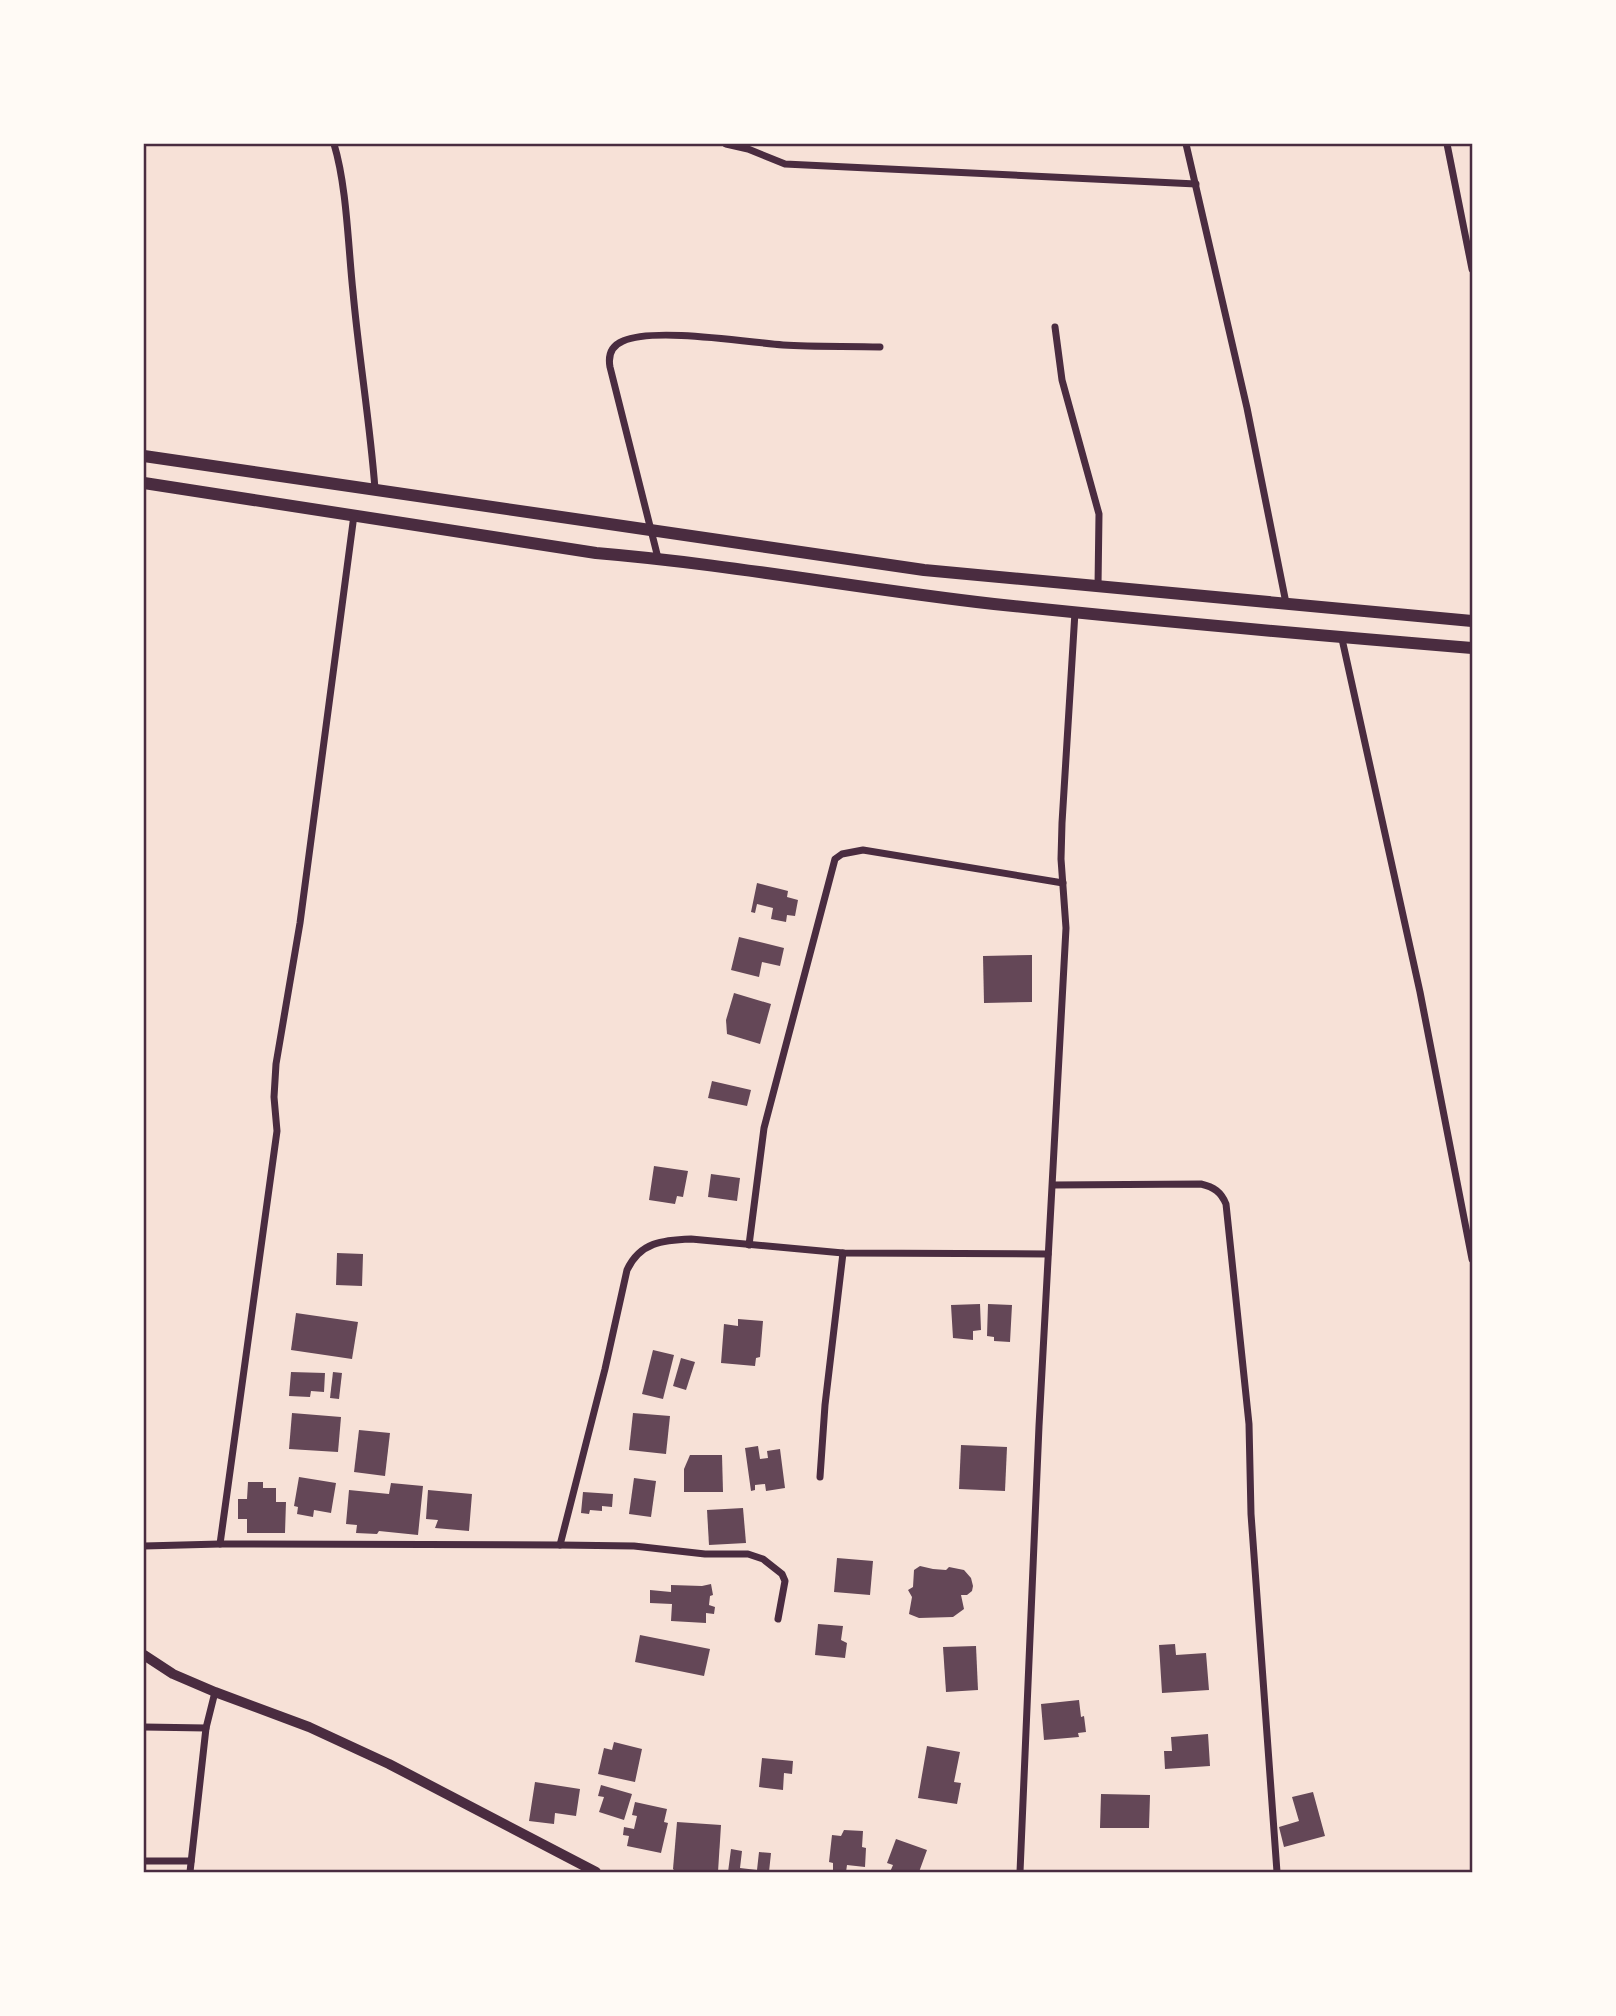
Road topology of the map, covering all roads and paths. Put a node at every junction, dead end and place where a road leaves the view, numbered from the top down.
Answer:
1 (334, 144) edge
2 (726, 144) edge
3 (1186, 144) edge
4 (1447, 144) edge
5 (747, 146) edge
6 (1196, 184) junction
7 (1472, 269) edge
8 (1055, 327) dead end
9 (880, 347) dead end
10 (144, 456) edge
11 (144, 483) edge
12 (375, 489) junction
13 (354, 515) junction
14 (652, 530) junction
15 (658, 558) junction
16 (1098, 586) junction
17 (1286, 603) junction
18 (1074, 611) junction
19 (1472, 621) edge
20 (1342, 639) junction
21 (1472, 648) edge
22 (1063, 883) junction
23 (1053, 1185) junction
24 (749, 1245) junction
25 (843, 1253) junction
26 (1048, 1254) junction
27 (1472, 1259) edge
28 (820, 1477) dead end
29 (220, 1544) junction
30 (560, 1545) junction
31 (144, 1546) edge
32 (778, 1619) dead end
33 (144, 1655) edge
34 (215, 1692) junction
35 (144, 1727) edge
36 (206, 1728) junction
37 (144, 1861) edge
38 (191, 1861) junction
39 (190, 1872) edge
40 (596, 1872) edge
41 (1020, 1872) edge
42 (1277, 1872) edge

1 - 12 street
2 - 5 street
3 - 6 street
4 - 7 street
5 - 6 street
6 - 17 street
8 - 16 street
9 - 14 street
10 - 12 main road
11 - 13 main road
12 - 14 main road
13 - 15 main road
13 - 29 street
14 - 15 street
14 - 16 main road
15 - 18 main road
16 - 17 main road
17 - 19 main road
18 - 20 main road
18 - 22 street
20 - 21 main road
20 - 27 street
22 - 23 street
22 - 24 street
23 - 26 street
23 - 42 street
24 - 25 street
24 - 30 street
25 - 26 street
25 - 28 street
26 - 41 street
29 - 30 street
29 - 31 street
30 - 32 street
33 - 34 street
34 - 36 street
34 - 40 street
35 - 36 street
36 - 38 street
37 - 38 street
38 - 39 street

